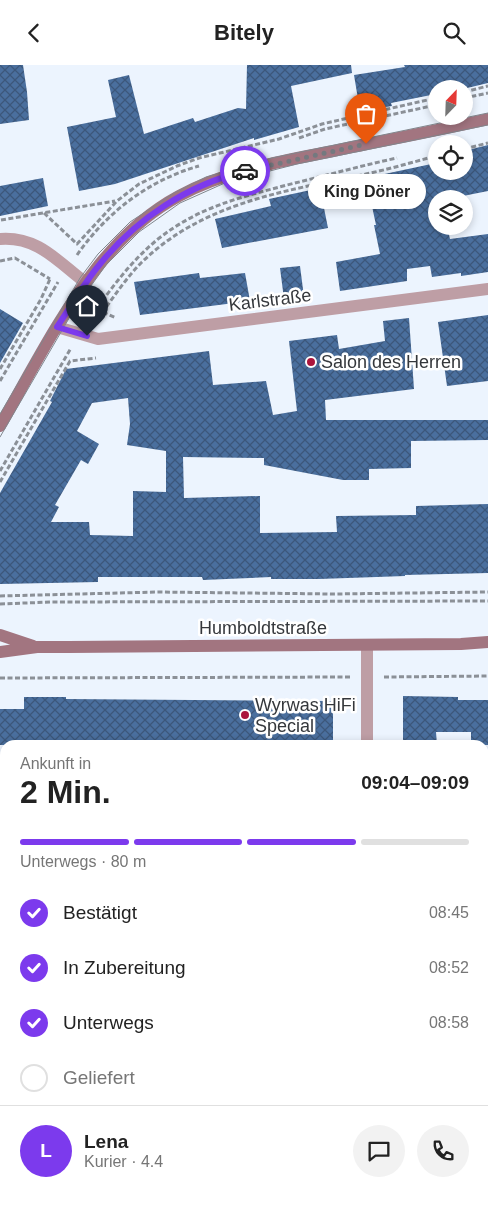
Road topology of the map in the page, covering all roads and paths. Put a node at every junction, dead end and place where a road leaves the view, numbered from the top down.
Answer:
1 (488, 86) edge
2 (473, 90) edge
3 (488, 93) edge
4 (473, 97) edge
5 (428, 100) edge
6 (488, 119) edge
7 (488, 143) edge
8 (473, 147) edge
9 (398, 158) dead end
10 (428, 158) edge
11 (117, 201) junction
12 (44, 213) junction
13 (0, 220) edge
14 (0, 239) edge
15 (0, 261) edge
16 (50, 279) junction
17 (86, 283) junction
18 (57, 284) dead end
19 (488, 289) edge
20 (102, 313) dead end
21 (57, 327) junction
22 (79, 334) junction
23 (70, 361) dead end
24 (0, 369) edge
25 (0, 426) edge
26 (0, 471) edge
27 (0, 481) edge
28 (488, 592) edge
29 (0, 596) edge
30 (488, 601) edge
31 (0, 604) edge
32 (0, 635) edge
33 (488, 642) edge
34 (366, 645) junction
35 (37, 647) junction
36 (0, 651) edge
37 (488, 676) edge
38 (367, 677) junction
39 (0, 678) edge
40 (367, 740) edge

1 - 2 path
3 - 4 path
5 - 11 path
6 - 17 street
7 - 8 path
9 - 22 path
10 - 20 path
11 - 12 path
11 - 12 path
12 - 13 path
14 - 17 street
15 - 16 path
16 - 18 path
16 - 24 path
17 - 21 street
19 - 22 street, Karlstraße
21 - 22 street, Karlstraße
21 - 25 street
22 - 26 path
23 - 27 path
28 - 29 path
30 - 31 path
32 - 35 street, Humboldtstraße
33 - 34 street, Humboldtstraße
34 - 35 street, Humboldtstraße
34 - 38 street
35 - 36 street, Humboldtstraße
37 - 38 path
38 - 39 path
38 - 40 street

